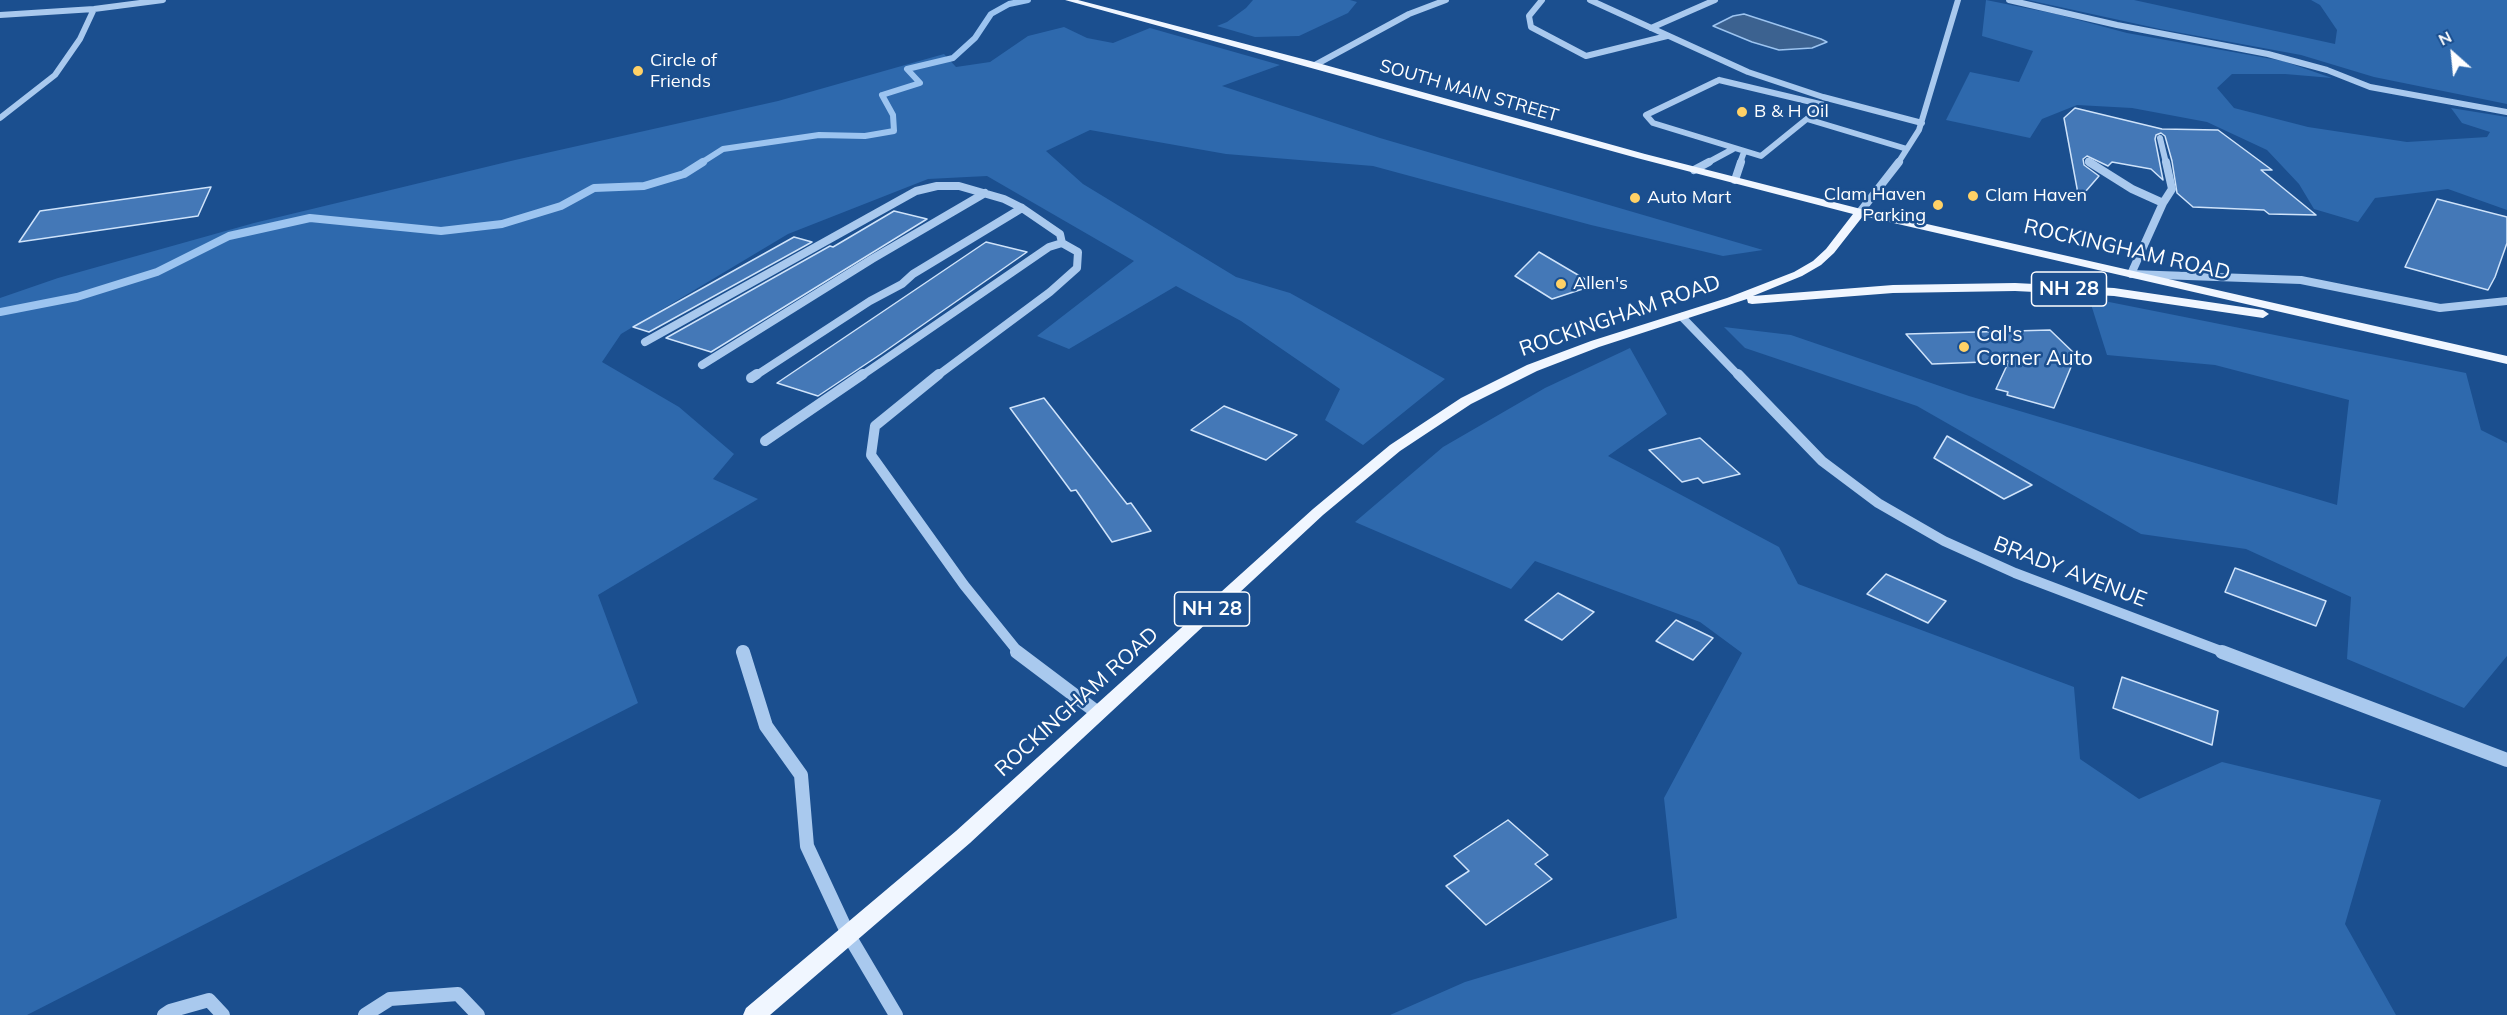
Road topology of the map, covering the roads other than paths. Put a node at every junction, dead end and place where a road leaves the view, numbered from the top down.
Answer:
1 (163, 0) edge
2 (1069, 0) edge
3 (1446, 0) edge
4 (1542, 0) edge
5 (1590, 0) edge
6 (1715, 0) edge
7 (1958, 0) edge
8 (2009, 0) edge
9 (94, 9) junction
10 (0, 15) edge
11 (1651, 28) junction
12 (1667, 36) junction
13 (1315, 65) junction
14 (2507, 112) edge
15 (0, 118) edge
16 (1807, 119) junction
17 (1922, 123) junction
18 (2160, 138) dead end
19 (1733, 149) junction
20 (1907, 149) junction
21 (1744, 152) junction
22 (2088, 161) dead end
23 (1694, 170) junction
24 (1735, 180) junction
25 (985, 194) junction
26 (2163, 203) junction
27 (1022, 208) junction
28 (1860, 212) junction
29 (1062, 243) junction
30 (2131, 274) junction
31 (2507, 300) edge
32 (1731, 301) junction
33 (1682, 317) junction
34 (2404, 337) junction
35 (645, 342) dead end
36 (2507, 360) edge
37 (702, 365) dead end
38 (751, 378) dead end
39 (765, 441) dead end
40 (743, 651) dead end
41 (1098, 713) junction
42 (2507, 760) edge
43 (848, 934) junction
44 (164, 1015) edge
45 (223, 1015) edge
46 (365, 1015) edge
47 (478, 1015) edge
48 (754, 1015) edge
49 (896, 1015) edge

1 - 9 street
2 - 13 main road, SOUTH MAIN STREET
3 - 13 street
4 - 12 street
5 - 11 street
6 - 11 street
7 - 17 street
8 - 14 street
9 - 10 street
9 - 15 street
11 - 12 street
12 - 17 street
13 - 23 main road, SOUTH MAIN STREET
16 - 19 street
16 - 20 street
16 - 21 street
17 - 20 street
18 - 26 street
19 - 21 street
19 - 23 street
20 - 28 street
21 - 24 street
22 - 26 street
23 - 24 main road, SOUTH MAIN STREET
24 - 28 main road, SOUTH MAIN STREET
25 - 27 street
25 - 35 street
25 - 37 street
26 - 30 street
27 - 29 street
27 - 38 street
28 - 30 main road, ROCKINGHAM ROAD / NH 28
28 - 32 main road, ROCKINGHAM ROAD / NH 28
29 - 39 street
29 - 41 street
30 - 31 street
30 - 34 main road, ROCKINGHAM ROAD / NH 28
32 - 33 main road, ROCKINGHAM ROAD / NH 28
32 - 34 main road, NH 28
33 - 41 main road, ROCKINGHAM ROAD / NH 28
33 - 42 street, BRADY AVENUE
34 - 36 main road, ROCKINGHAM ROAD / NH 28
40 - 43 street
41 - 43 main road, ROCKINGHAM ROAD / NH 28
43 - 48 main road, ROCKINGHAM ROAD / NH 28
43 - 49 street
44 - 45 street
46 - 47 street

